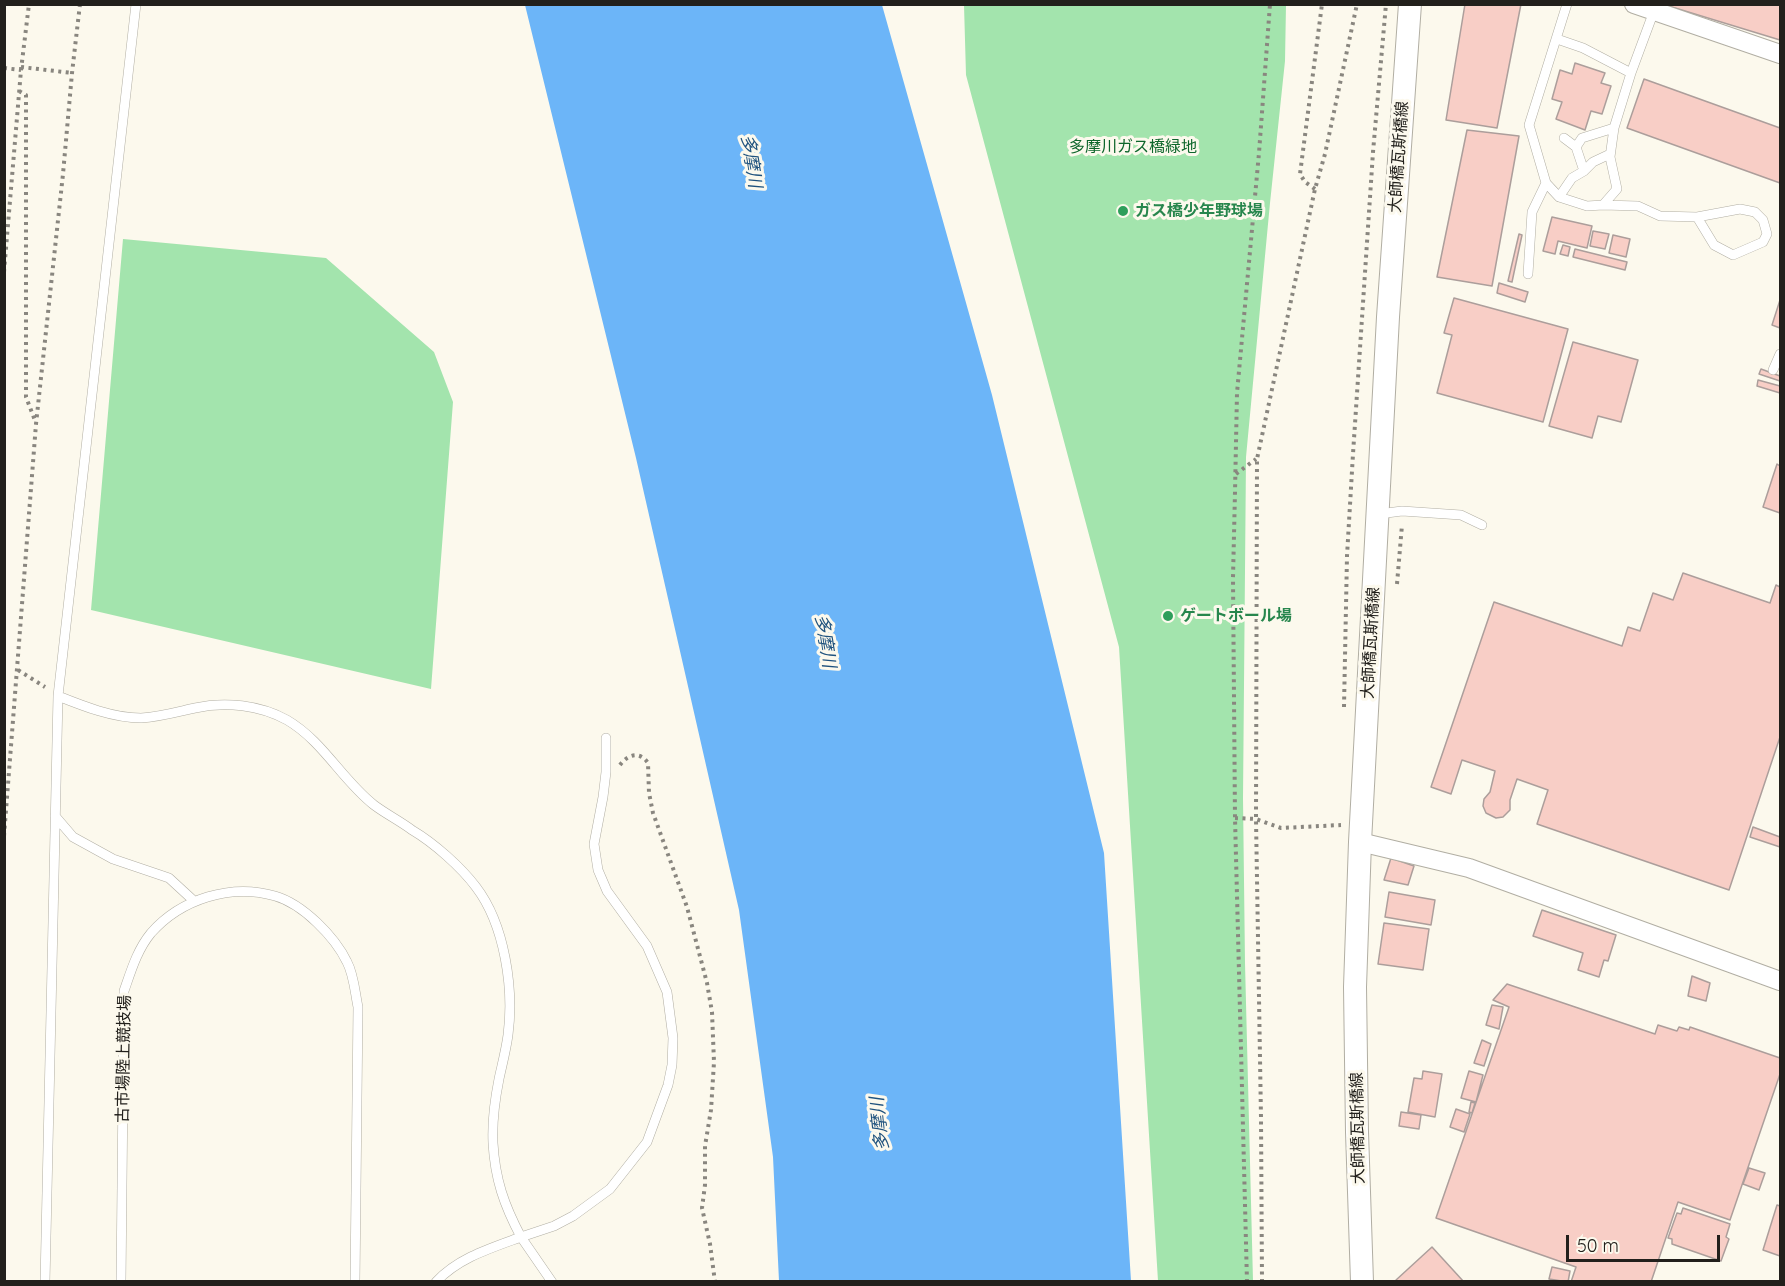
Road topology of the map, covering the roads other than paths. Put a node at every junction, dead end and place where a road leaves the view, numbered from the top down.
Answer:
1 (136, 4) edge
2 (1410, 4) edge
3 (1567, 4) edge
4 (1634, 4) edge
5 (1654, 11) junction
6 (1557, 39) junction
7 (1780, 54) edge
8 (1631, 73) junction
9 (1614, 128) junction
10 (1564, 138) dead end
11 (1576, 147) junction
12 (1610, 154) junction
13 (1584, 171) junction
14 (1546, 183) junction
15 (1559, 197) junction
16 (1603, 205) junction
17 (1697, 217) junction
18 (1528, 274) dead end
19 (1780, 354) edge
20 (1773, 370) dead end
21 (1378, 514) junction
22 (1482, 525) dead end
23 (58, 696) junction
24 (606, 738) dead end
25 (56, 816) junction
26 (1360, 842) junction
27 (194, 901) junction
28 (1780, 981) edge
29 (521, 1238) junction
30 (45, 1281) edge
31 (121, 1281) edge
32 (355, 1281) edge
33 (436, 1281) edge
34 (552, 1281) edge
35 (1362, 1281) edge

1 - 23 lane
2 - 21 street, 大師橋瓦斯橋線
3 - 6 lane
4 - 5 street
5 - 7 street
5 - 8 lane
6 - 8 lane
6 - 14 lane
8 - 9 lane
9 - 11 lane
9 - 12 lane
10 - 11 lane
11 - 13 lane
12 - 13 lane
12 - 16 lane
13 - 15 lane
14 - 15 lane
14 - 18 lane
15 - 16 lane
16 - 17 lane
17 - 17 lane
19 - 20 lane
21 - 22 lane
21 - 26 street, 大師橋瓦斯橋線
23 - 25 lane
23 - 29 lane
24 - 29 lane
25 - 27 lane
25 - 30 lane
26 - 28 street
26 - 35 street, 大師橋瓦斯橋線
27 - 31 lane, 古市場陸上競技場
27 - 32 lane, 古市場陸上競技場
29 - 33 lane
29 - 34 lane

